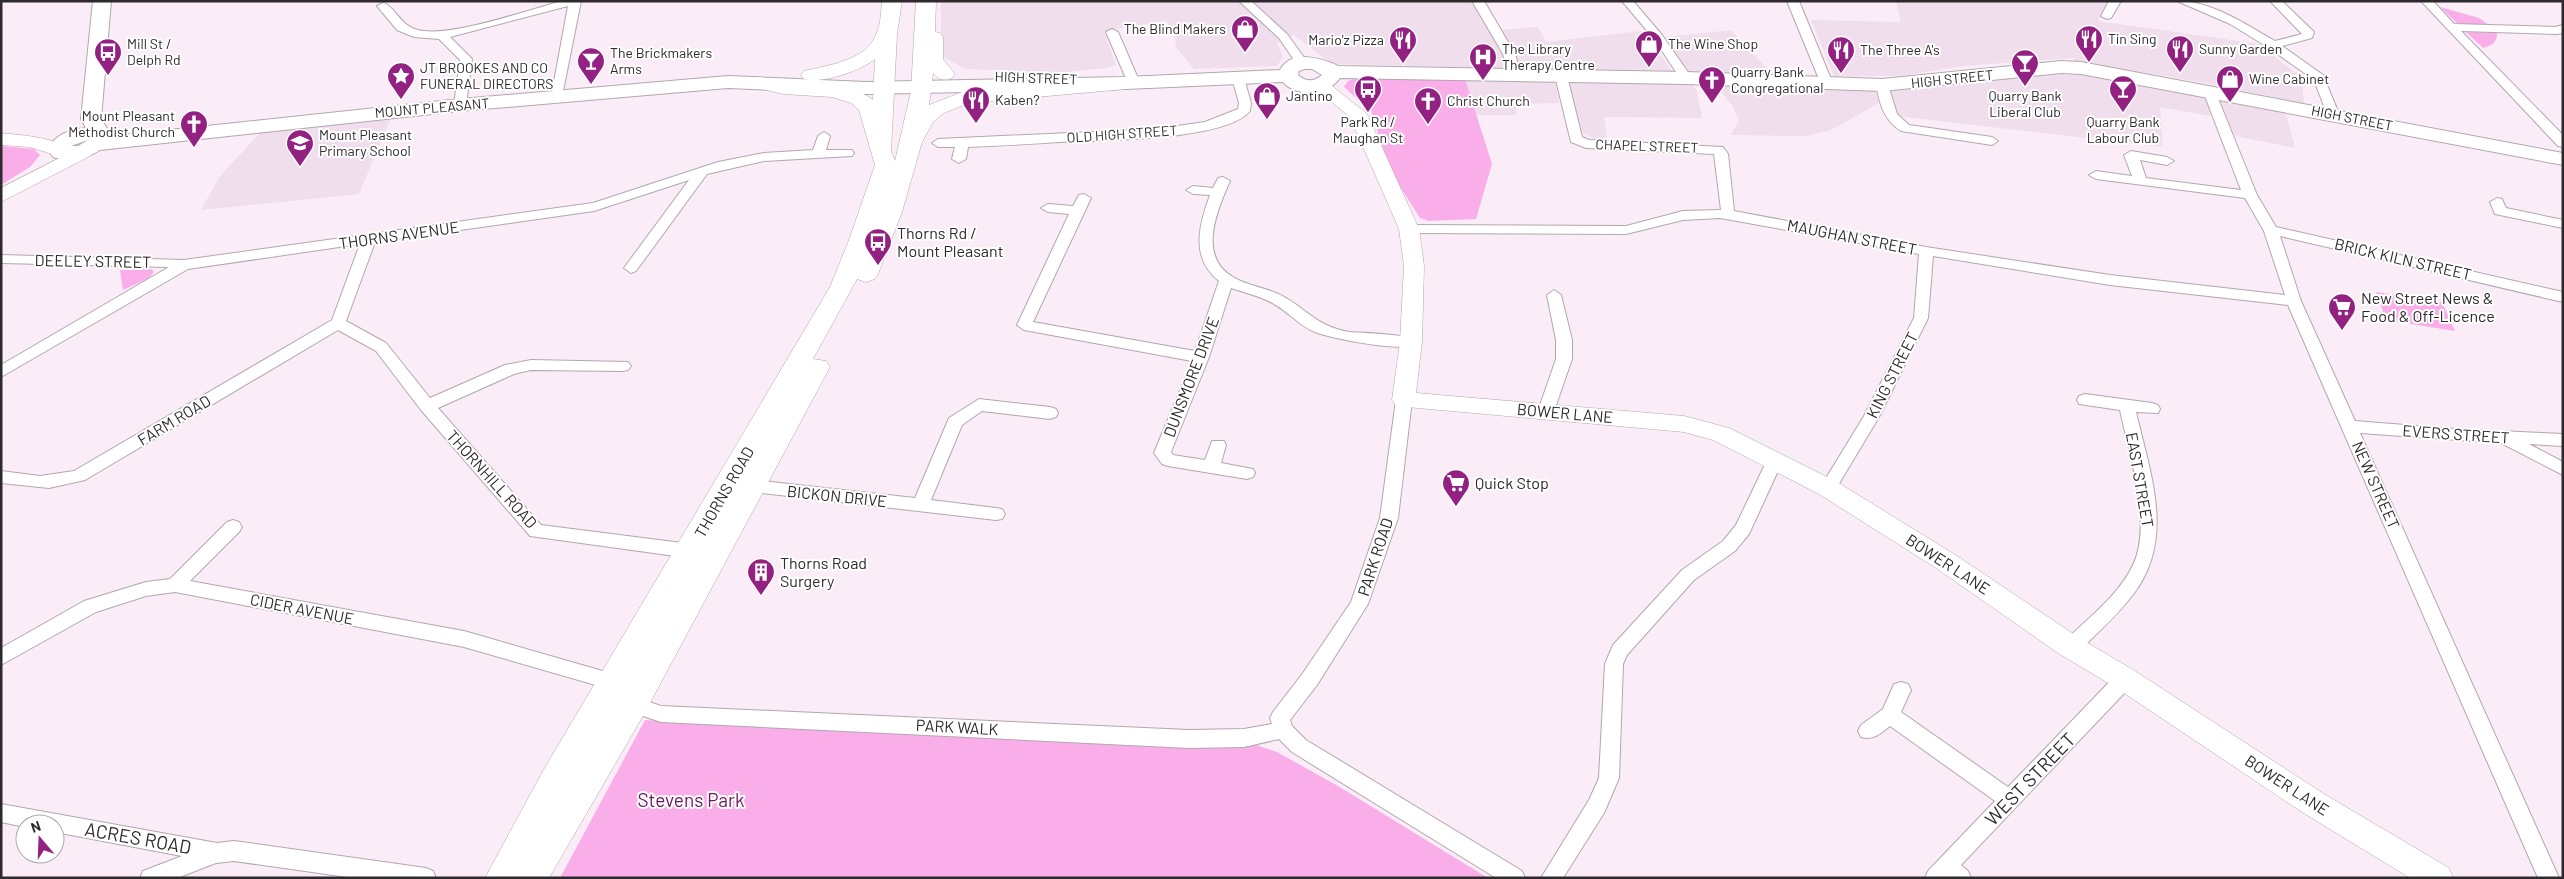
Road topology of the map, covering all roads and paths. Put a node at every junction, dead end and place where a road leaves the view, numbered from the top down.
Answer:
1 (102, 1) edge
2 (575, 1) edge
3 (892, 1) edge
4 (916, 1) edge
5 (926, 1) edge
6 (932, 1) edge
7 (1244, 1) edge
8 (1478, 1) edge
9 (1627, 1) edge
10 (1793, 1) edge
11 (2115, 1) edge
12 (2182, 1) edge
13 (2275, 1) edge
14 (2426, 1) edge
15 (383, 6) dead end
16 (2107, 16) dead end
17 (2453, 28) junction
18 (2563, 28) edge
19 (1112, 32) dead end
20 (887, 34) junction
21 (442, 36) junction
22 (2272, 45) junction
23 (1295, 69) junction
24 (945, 74) junction
25 (1515, 74) junction
26 (811, 75) junction
27 (1561, 76) junction
28 (1238, 78) junction
29 (1686, 78) junction
30 (1326, 79) junction
31 (904, 80) junction
32 (756, 82) junction
33 (1130, 83) junction
34 (1827, 84) junction
35 (1882, 85) junction
36 (2209, 91) junction
37 (557, 98) junction
38 (460, 105) junction
39 (2333, 114) junction
40 (824, 136) dead end
41 (1, 139) edge
42 (80, 141) junction
43 (1992, 141) dead end
44 (938, 143) dead end
45 (2563, 143) edge
46 (962, 144) junction
47 (908, 151) junction
48 (818, 153) junction
49 (847, 153) dead end
50 (883, 158) junction
51 (2563, 158) edge
52 (959, 159) dead end
53 (2168, 161) dead end
54 (701, 172) junction
55 (2096, 174) dead end
56 (2140, 179) junction
57 (1192, 190) dead end
58 (2250, 195) junction
59 (1, 196) edge
60 (2497, 202) dead end
61 (1048, 208) dead end
62 (1728, 214) junction
63 (2563, 224) edge
64 (1409, 229) junction
65 (2271, 231) junction
66 (370, 240) junction
67 (1926, 251) junction
68 (1, 259) edge
69 (184, 265) junction
70 (631, 268) dead end
71 (1226, 280) junction
72 (1554, 295) dead end
73 (2563, 298) edge
74 (2294, 301) junction
75 (338, 323) junction
76 (1412, 342) junction
77 (1201, 357) junction
78 (623, 366) dead end
79 (1, 372) edge
80 (1404, 400) junction
81 (2085, 400) dead end
82 (427, 406) junction
83 (2127, 406) junction
84 (2152, 409) dead end
85 (1546, 411) junction
86 (1050, 413) dead end
87 (2350, 426) junction
88 (2501, 437) junction
89 (2563, 440) edge
90 (1218, 445) dead end
91 (1774, 460) junction
92 (1211, 467) junction
93 (2563, 469) edge
94 (1247, 473) dead end
95 (1, 477) edge
96 (752, 486) junction
97 (1828, 488) junction
98 (921, 505) junction
99 (996, 514) dead end
100 (233, 527) dead end
101 (690, 551) junction
102 (175, 585) junction
103 (2071, 647) junction
104 (1, 657) edge
105 (2125, 679) junction
106 (1901, 690) dead end
107 (622, 693) junction
108 (1890, 714) junction
109 (1283, 730) junction
110 (1868, 731) dead end
111 (2010, 800) junction
112 (1, 813) edge
113 (217, 852) junction
114 (1948, 874) edge
115 (150, 878) edge
116 (426, 878) edge
117 (504, 878) edge
118 (529, 878) edge
119 (1515, 878) edge
120 (1551, 878) edge
121 (2438, 878) edge
122 (2549, 878) edge

1 - 42 main road
2 - 21 street
2 - 37 street
3 - 20 highway
4 - 31 highway
5 - 31 highway
6 - 24 highway
7 - 23 street
8 - 25 street
9 - 29 street
10 - 34 street
11 - 16 street
12 - 22 street
13 - 22 street
14 - 17 street
15 - 21 street
17 - 18 street
17 - 45 street
19 - 33 street
20 - 26 highway
20 - 31 highway
21 - 38 street
22 - 39 street
23 - 28 main road, HIGH STREET
23 - 30 main road, HIGH STREET
24 - 31 main road, HIGH STREET
24 - 33 main road, HIGH STREET
25 - 27 main road, HIGH STREET
25 - 30 main road, HIGH STREET
26 - 31 main road
26 - 32 main road
27 - 29 main road, HIGH STREET
27 - 62 street, CHAPEL STREET
28 - 33 main road, HIGH STREET
28 - 46 street, OLD HIGH STREET
29 - 34 main road, HIGH STREET
30 - 64 street, PARK ROAD
31 - 32 main road, MOUNT PLEASANT
31 - 33 main road, HIGH STREET
31 - 47 highway, THORNS ROAD
31 - 50 highway, THORNS ROAD
32 - 37 main road, MOUNT PLEASANT
32 - 50 highway
33 - 47 highway
34 - 35 main road, HIGH STREET
35 - 36 main road, HIGH STREET
35 - 43 street
36 - 39 main road, HIGH STREET
36 - 58 street, NEW STREET
37 - 38 main road, MOUNT PLEASANT
38 - 42 main road, MOUNT PLEASANT
39 - 51 main road, HIGH STREET
40 - 48 street
41 - 42 street
42 - 59 street
44 - 46 street, OLD HIGH STREET
46 - 52 street
47 - 96 highway, THORNS ROAD
48 - 49 street, THORNS AVENUE
48 - 54 street, THORNS AVENUE
50 - 101 highway, THORNS ROAD
53 - 56 street
54 - 66 street, THORNS AVENUE
54 - 70 street
55 - 56 street
56 - 58 street
57 - 71 street
58 - 65 street, NEW STREET
60 - 63 street
61 - 77 street
62 - 64 street, MAUGHAN STREET
62 - 67 street, MAUGHAN STREET
64 - 76 street, PARK ROAD
65 - 73 street, BRICK KILN STREET
65 - 74 street, NEW STREET
66 - 69 street, THORNS AVENUE
66 - 75 street
67 - 74 street, MAUGHAN STREET
67 - 97 street, KING STREET
68 - 69 street, DEELEY STREET
69 - 79 street, THORNS AVENUE
71 - 76 street
71 - 77 street, DUNSMORE DRIVE
72 - 85 street
74 - 87 street, NEW STREET
75 - 82 street, THORNHILL ROAD
75 - 95 street, FARM ROAD
76 - 80 street, PARK ROAD
77 - 92 street, DUNSMORE DRIVE
78 - 82 street
80 - 85 street, BOWER LANE
80 - 109 street, PARK ROAD
81 - 83 street, EAST STREET
82 - 101 street, THORNHILL ROAD
83 - 84 street, EAST STREET
83 - 103 street, EAST STREET
85 - 91 street, BOWER LANE
86 - 98 street
87 - 88 street, EVERS STREET
87 - 122 street, NEW STREET
88 - 89 street, EVERS STREET
88 - 93 street
90 - 92 street
91 - 97 street, BOWER LANE
91 - 120 street
92 - 94 street, DUNSMORE DRIVE
96 - 98 street, BICKON DRIVE
96 - 107 highway, THORNS ROAD
97 - 103 street, BOWER LANE
98 - 99 street, BICKON DRIVE
100 - 102 street
101 - 107 highway, THORNS ROAD
102 - 104 street, CIDER AVENUE
102 - 107 street, CIDER AVENUE
103 - 105 street, BOWER LANE
105 - 111 street, WEST STREET
105 - 121 street, BOWER LANE
106 - 108 street
107 - 109 street, PARK WALK
107 - 117 highway, THORNS ROAD
107 - 118 highway, THORNS ROAD
108 - 110 street
108 - 111 street
109 - 119 street
111 - 114 street, WEST STREET
112 - 113 street, ACRES ROAD
113 - 115 street, ACRES ROAD
113 - 116 street, ACRES ROAD

